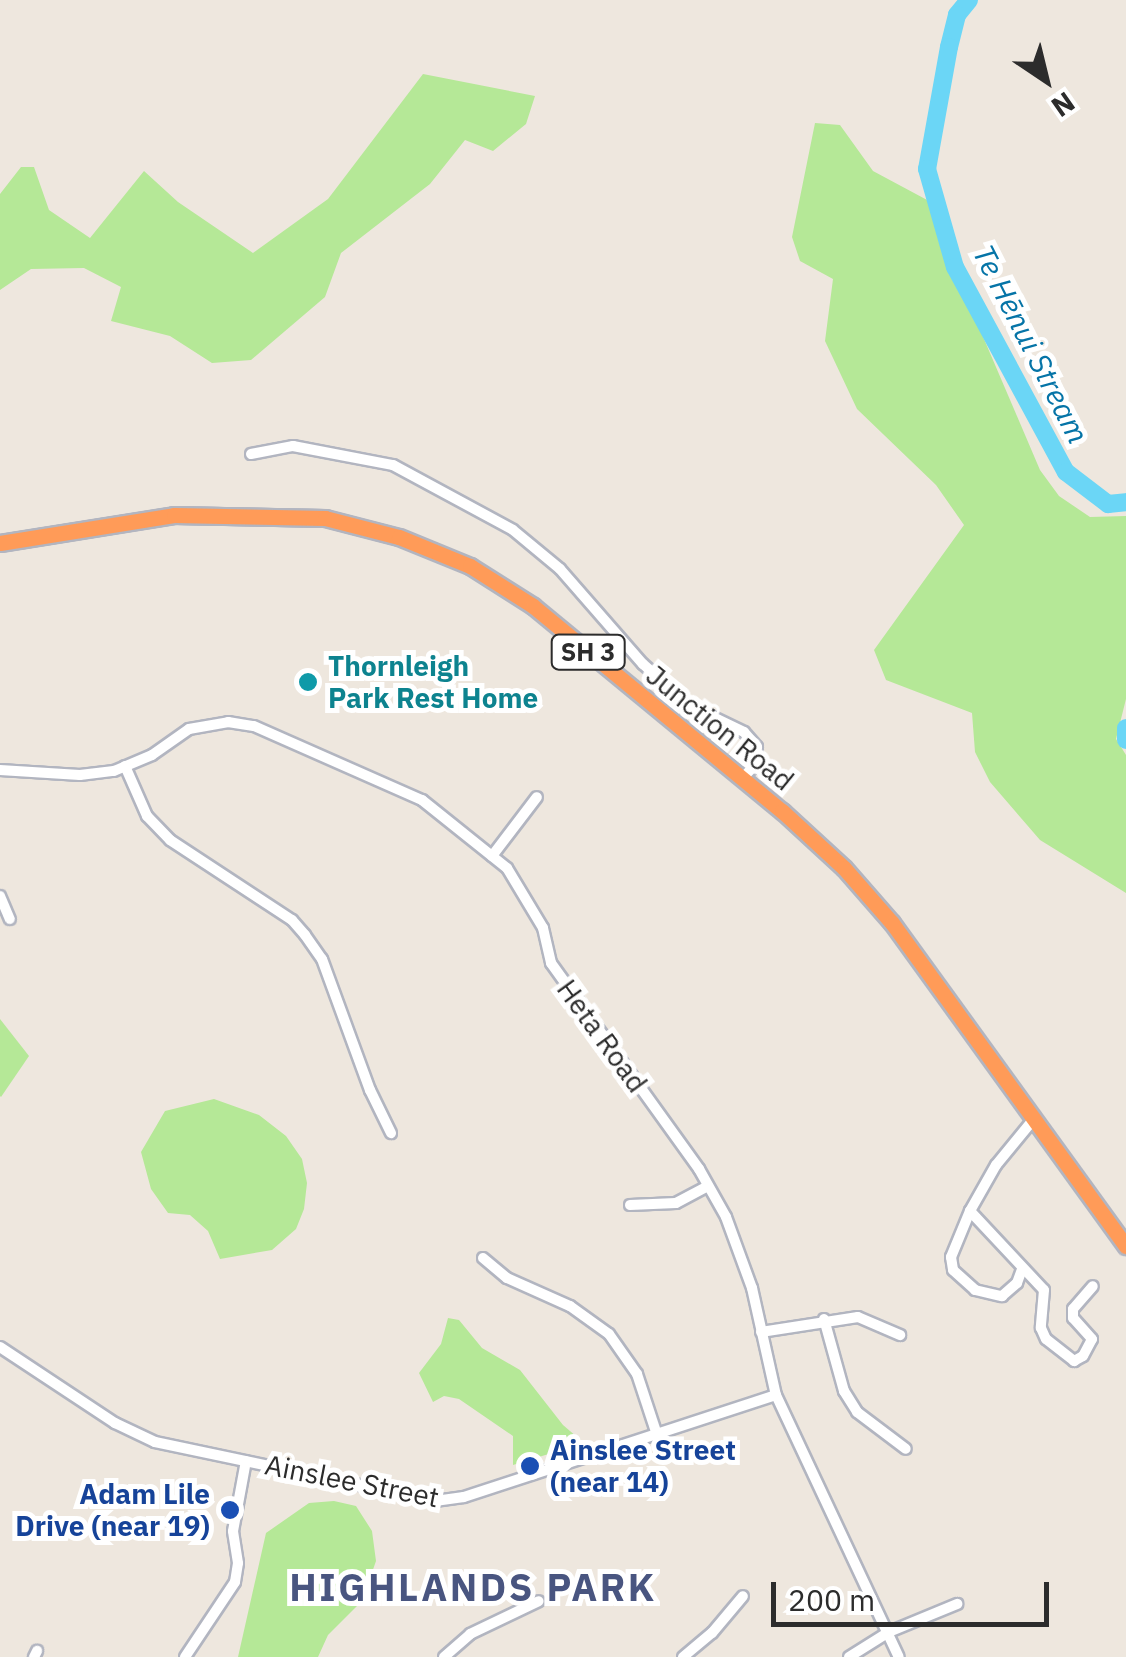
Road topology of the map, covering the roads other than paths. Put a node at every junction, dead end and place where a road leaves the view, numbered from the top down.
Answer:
1 (251, 454) dead end
2 (0, 543) edge
3 (125, 766) junction
4 (0, 770) edge
5 (742, 779) junction
6 (536, 797) dead end
7 (492, 856) junction
8 (0, 896) edge
9 (10, 919) dead end
10 (1034, 1120) junction
11 (391, 1133) dead end
12 (708, 1186) junction
13 (630, 1205) dead end
14 (970, 1211) junction
15 (1126, 1246) edge
16 (484, 1258) dead end
17 (1022, 1270) junction
18 (1092, 1286) dead end
19 (824, 1319) junction
20 (761, 1332) junction
21 (900, 1335) dead end
22 (0, 1347) edge
23 (776, 1395) junction
24 (656, 1435) junction
25 (906, 1449) dead end
26 (246, 1461) junction
27 (743, 1596) dead end
28 (539, 1600) dead end
29 (956, 1604) dead end
30 (890, 1632) junction
31 (185, 1657) edge
32 (444, 1657) edge
33 (683, 1657) edge
34 (849, 1657) edge
35 (899, 1657) edge

1 - 5 street
2 - 5 highway, Junction Road / SH 3
3 - 4 street, Heta Road
3 - 7 street, Heta Road
3 - 11 street
5 - 10 highway, Junction Road / SH 3
6 - 7 street
7 - 12 street, Heta Road
8 - 9 street
10 - 14 street
10 - 15 highway, Junction Road / SH 3
12 - 13 street
12 - 20 street, Heta Road
14 - 17 street
14 - 17 street
16 - 24 street
17 - 18 street
19 - 20 street
19 - 21 street
19 - 25 street
20 - 23 street, Heta Road
22 - 26 street, Ainslee Street
23 - 24 street, Ainslee Street
23 - 30 street, Heta Road
24 - 26 street, Ainslee Street
26 - 31 street
27 - 33 street
28 - 32 street
29 - 30 street
30 - 34 street
30 - 35 street, Heta Road

